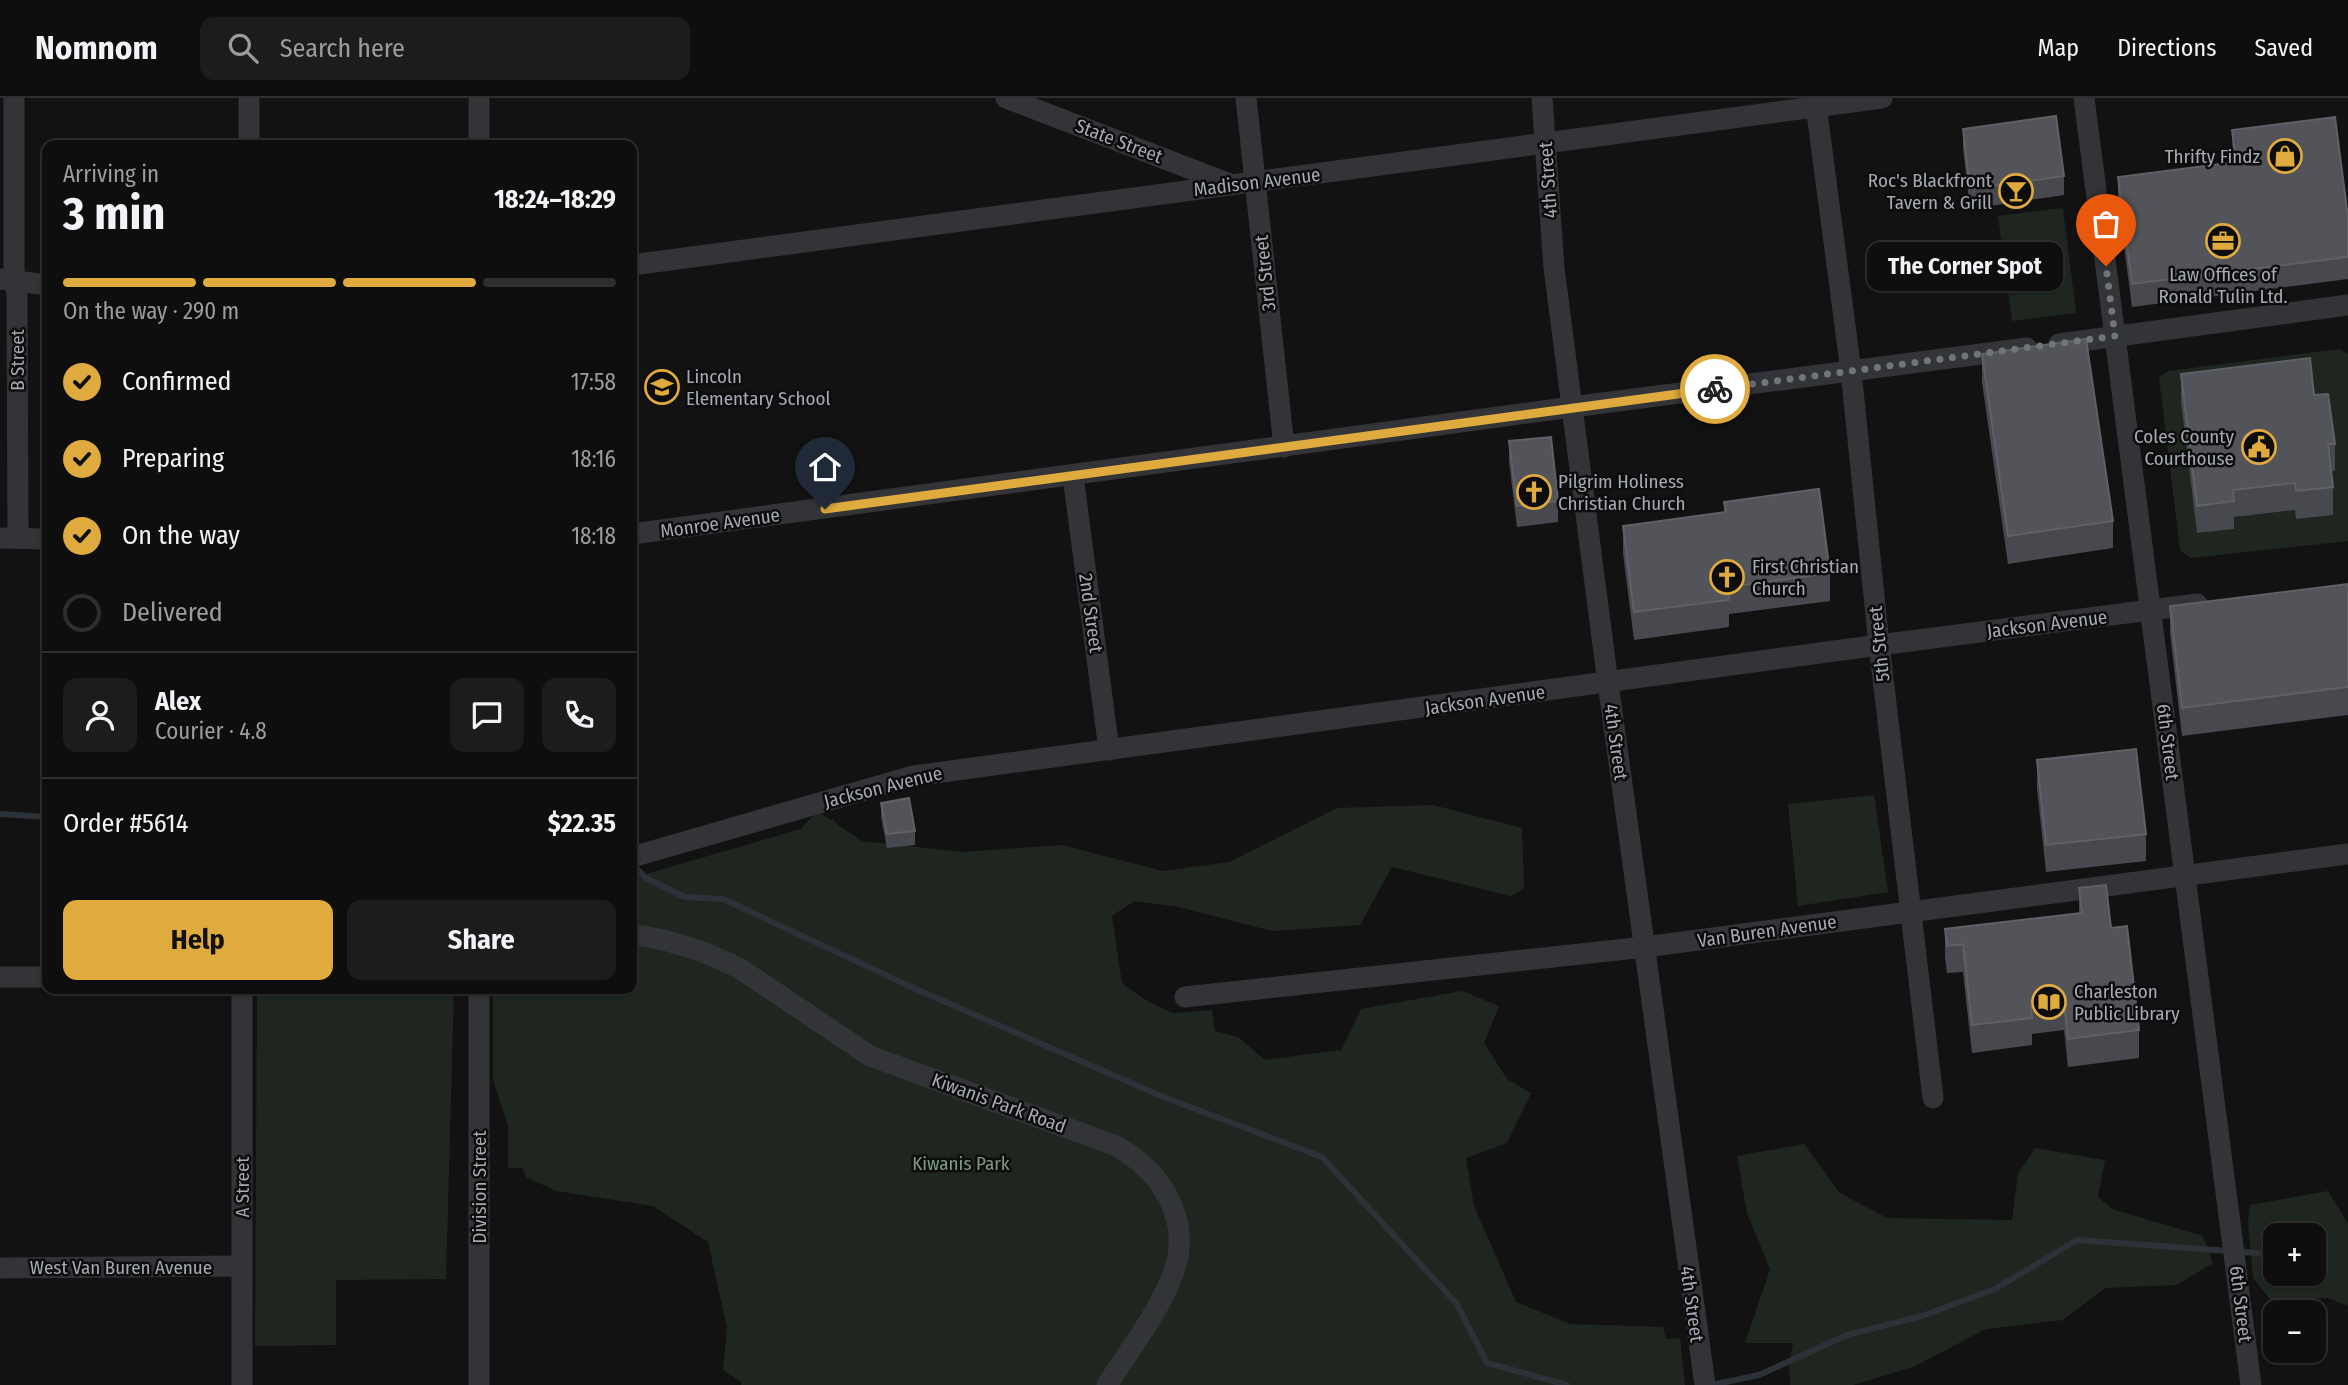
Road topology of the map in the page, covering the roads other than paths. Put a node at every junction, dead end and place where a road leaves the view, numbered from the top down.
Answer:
1 (14, 98) edge
2 (248, 98) edge
3 (479, 98) edge
4 (1006, 98) edge
5 (1246, 98) edge
6 (1542, 98) edge
7 (1882, 98) edge
8 (2084, 98) edge
9 (1816, 102) edge
10 (249, 140) edge
11 (479, 140) edge
12 (1546, 144) junction
13 (1255, 182) junction
14 (1232, 185) junction
15 (637, 264) edge
16 (7, 280) edge
17 (42, 284) edge
18 (2348, 305) edge
19 (2115, 336) junction
20 (1851, 371) junction
21 (1572, 407) junction
22 (1284, 447) junction
23 (1073, 475) junction
24 (637, 533) edge
25 (9, 538) edge
26 (42, 539) edge
27 (2217, 602) edge
28 (2151, 611) junction
29 (1879, 645) junction
30 (1608, 683) junction
31 (1109, 750) junction
32 (2348, 854) edge
33 (637, 856) edge
34 (2185, 876) junction
35 (1910, 912) junction
36 (637, 935) edge
37 (1645, 947) junction
38 (0, 977) edge
39 (42, 977) edge
40 (242, 994) edge
41 (479, 994) edge
42 (1185, 997) dead end
43 (1933, 1098) dead end
44 (242, 1266) junction
45 (0, 1268) edge
46 (242, 1385) edge
47 (479, 1385) edge
48 (1107, 1385) edge
49 (1705, 1385) edge
50 (2251, 1385) edge

1 - 16 street, B Street
2 - 10 street
3 - 11 street
4 - 14 street, State Street
5 - 13 street, 3rd Street
6 - 12 street, 4th Street
7 - 9 street, Madison Avenue
8 - 19 street, 6th Street
9 - 12 street, Madison Avenue
9 - 20 street, 5th Street
12 - 13 street, Madison Avenue
12 - 21 street, 4th Street
13 - 14 street, Madison Avenue
13 - 22 street, 3rd Street
14 - 15 street, Madison Avenue
16 - 17 street
16 - 25 street, B Street
18 - 19 street, Monroe Avenue
19 - 20 street, Monroe Avenue
19 - 28 street, 6th Street
20 - 21 street, Monroe Avenue
20 - 29 street, 5th Street
21 - 22 street, Monroe Avenue
21 - 30 street, 4th Street
22 - 23 street, Monroe Avenue
23 - 24 street, Monroe Avenue
23 - 31 street, 2nd Street
25 - 26 street
27 - 28 street, Jackson Avenue
28 - 29 street, Jackson Avenue
28 - 34 street, 6th Street
29 - 30 street, Jackson Avenue
29 - 35 street, 5th Street
30 - 31 street, Jackson Avenue
30 - 37 street, 4th Street
31 - 33 street, Jackson Avenue
32 - 34 street, Van Buren Avenue
34 - 35 street, Van Buren Avenue
34 - 50 street, 6th Street
35 - 37 street, Van Buren Avenue
35 - 43 street, 5th Street
36 - 48 street, Kiwanis Park Road
37 - 42 street, Van Buren Avenue
37 - 49 street, 4th Street
38 - 39 street
40 - 44 street, A Street
41 - 47 street, Division Street
44 - 45 street, West Van Buren Avenue
44 - 46 street, A Street

